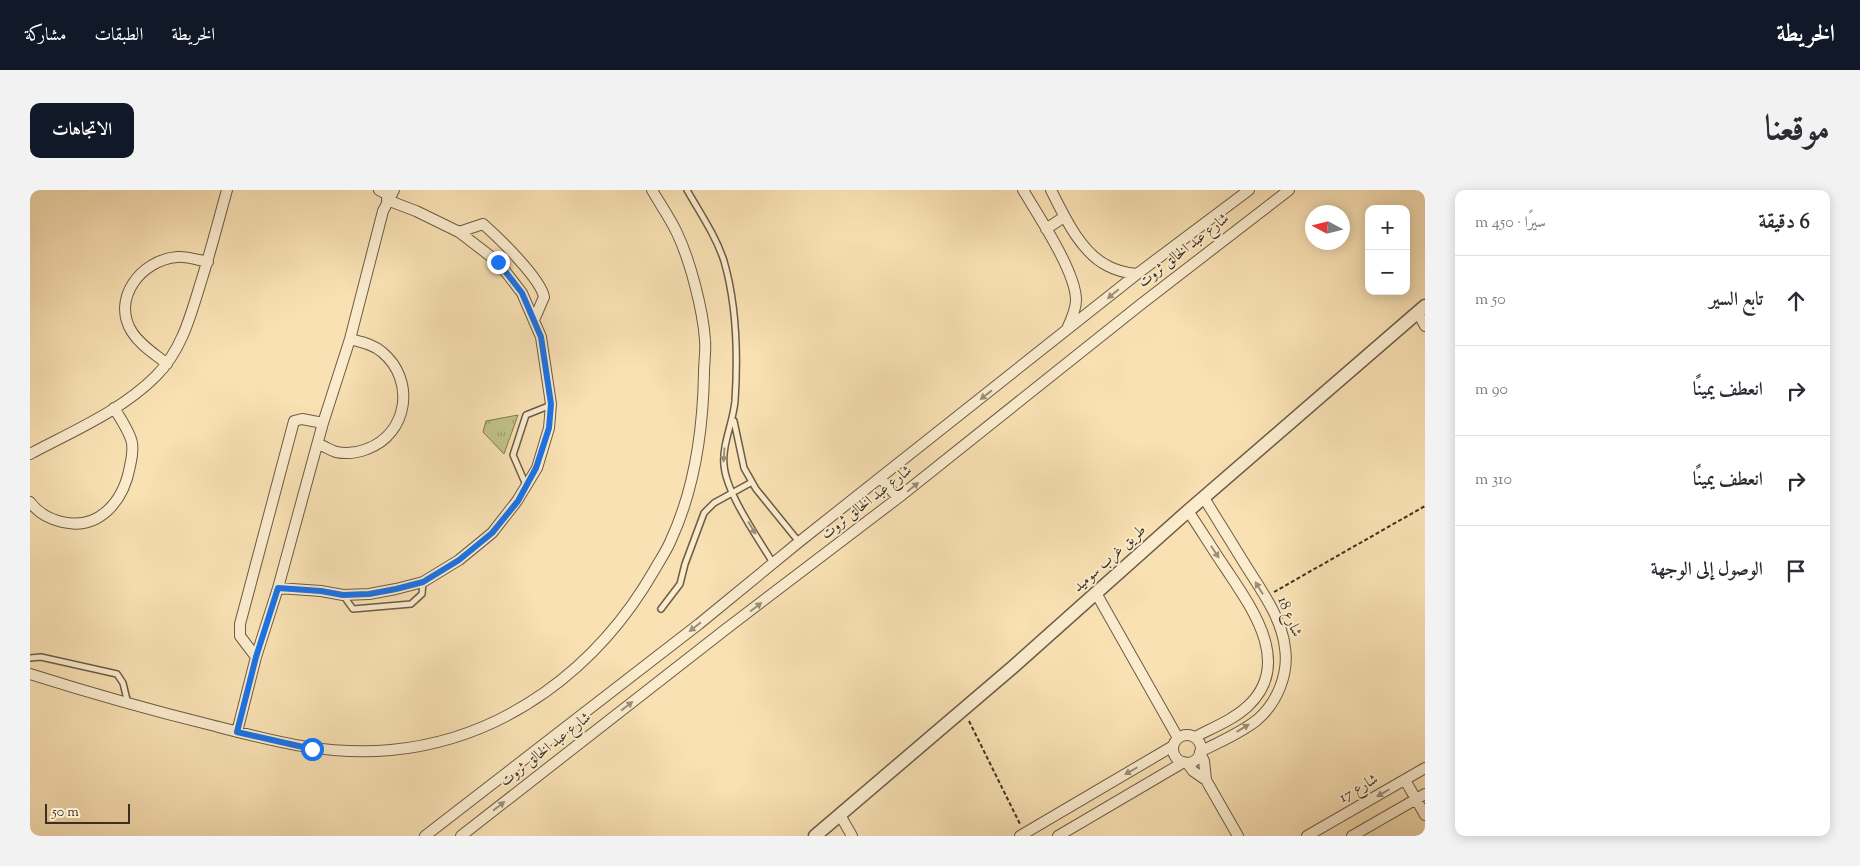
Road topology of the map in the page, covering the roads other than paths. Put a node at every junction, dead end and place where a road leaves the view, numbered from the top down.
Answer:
1 (227, 190) edge
2 (379, 190) edge
3 (652, 190) edge
4 (687, 190) edge
5 (1022, 190) edge
6 (1051, 190) edge
7 (1249, 190) edge
8 (1289, 190) edge
9 (390, 195) edge
10 (1064, 217) junction
11 (1046, 229) junction
12 (459, 232) junction
13 (208, 262) junction
14 (1137, 274) junction
15 (1421, 310) edge
16 (534, 320) junction
17 (1425, 326) edge
18 (1066, 332) junction
19 (350, 339) junction
20 (167, 364) junction
21 (551, 404) junction
22 (114, 408) junction
23 (733, 418) junction
24 (323, 423) junction
25 (318, 444) junction
26 (30, 454) edge
27 (881, 478) junction
28 (752, 482) junction
29 (527, 485) junction
30 (733, 492) junction
31 (898, 498) junction
32 (1204, 498) junction
33 (30, 502) edge
34 (1188, 511) junction
35 (799, 542) junction
36 (773, 563) junction
37 (423, 582) junction
38 (278, 588) junction
39 (1096, 593) junction
40 (343, 595) junction
41 (661, 609) dead end
42 (256, 657) junction
43 (30, 658) edge
44 (30, 674) edge
45 (128, 704) junction
46 (237, 732) junction
47 (1195, 737) junction
48 (1175, 742) junction
49 (1200, 753) junction
50 (1186, 763) junction
51 (1424, 770) edge
52 (1206, 780) junction
53 (1405, 780) junction
54 (1420, 796) edge
55 (840, 815) junction
56 (1425, 815) edge
57 (822, 834) edge
58 (1022, 834) edge
59 (425, 836) edge
60 (461, 836) edge
61 (852, 836) edge
62 (1058, 836) edge
63 (1238, 836) edge
64 (1308, 836) edge
65 (1352, 836) edge

1 - 13 street
2 - 9 street
3 - 46 street
4 - 23 lane
5 - 11 street
6 - 10 street
7 - 14 street, شارع عبد الخالق ثروت
31 -> 8 street, شارع عبد الخالق ثروت
9 - 12 street
9 - 19 street
10 - 11 street
10 - 14 street
11 - 18 street
12 - 16 street
12 - 16 street
13 - 20 street
13 - 20 street
14 -> 18 street, شارع عبد الخالق ثروت
15 - 17 street
15 - 32 street, طريق غرب سوميد
16 - 21 street
18 -> 27 street, شارع عبد الخالق ثروت
19 - 24 street
19 - 25 street
20 - 22 street
21 - 29 street
21 - 29 lane
22 - 26 street
22 - 33 street
23 - 28 lane
23 -> 30 lane
24 - 25 street
24 - 42 street
25 - 38 street
27 - 31 street
27 - 35 street, شارع عبد الخالق ثروت
28 - 30 lane
28 - 35 lane
29 - 37 street
30 -> 36 lane
30 - 41 lane
60 -> 31 street, شارع عبد الخالق ثروت
32 - 34 street, طريق غرب سوميد
49 -> 32 street, شارع 18
34 - 39 street, طريق غرب سوميد
34 -> 47 street, شارع 18
35 - 36 street, شارع عبد الخالق ثروت
36 -> 59 street, شارع عبد الخالق ثروت
37 - 40 street
37 - 40 lane
38 - 40 street
38 - 42 street
39 - 48 street
39 - 55 street, طريق غرب سوميد
42 - 46 street
43 - 45 lane
44 - 45 street
45 - 46 street
47 - 48 street
47 - 49 street
48 - 50 street
48 -> 58 street
49 - 50 street
49 - 52 street
50 - 52 street
50 - 62 street
51 - 53 street, شارع 17
52 - 63 street
53 - 54 street
53 -> 64 street, شارع 17
54 - 56 street
54 - 65 street
55 - 57 street, طريق غرب سوميد
55 - 61 street

